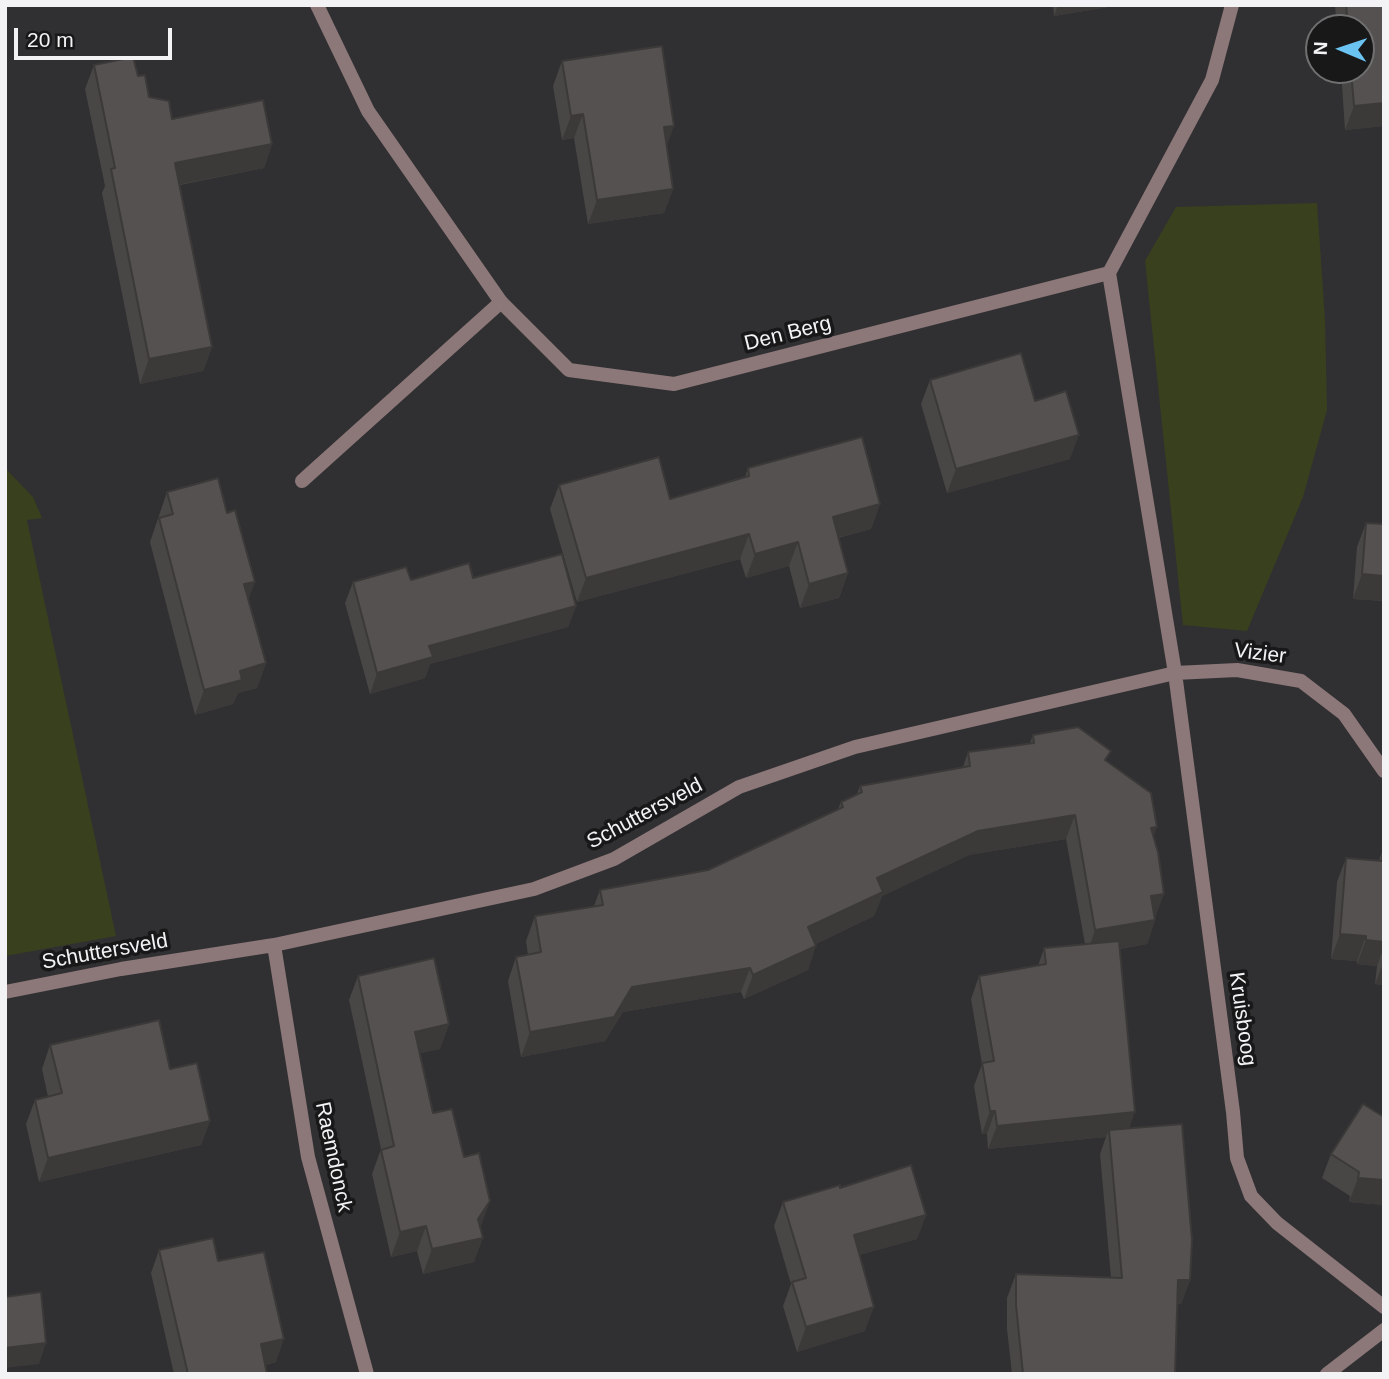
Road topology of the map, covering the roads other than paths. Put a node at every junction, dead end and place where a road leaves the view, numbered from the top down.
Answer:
1 (317, 5) edge
2 (1232, 5) edge
3 (1108, 274) junction
4 (501, 302) junction
5 (302, 481) dead end
6 (1175, 673) junction
7 (1384, 771) edge
8 (274, 945) junction
9 (5, 992) edge
10 (1384, 1307) edge
11 (1384, 1330) edge
12 (367, 1374) edge
13 (1327, 1374) edge

1 - 4 street, Den Berg
2 - 3 street
3 - 4 street, Den Berg
3 - 6 street
4 - 5 street
6 - 7 street, Vizier
6 - 8 street, Schuttersveld
6 - 10 street, Kruisboog
8 - 9 street, Schuttersveld
8 - 12 street, Raemdonck
11 - 13 street

